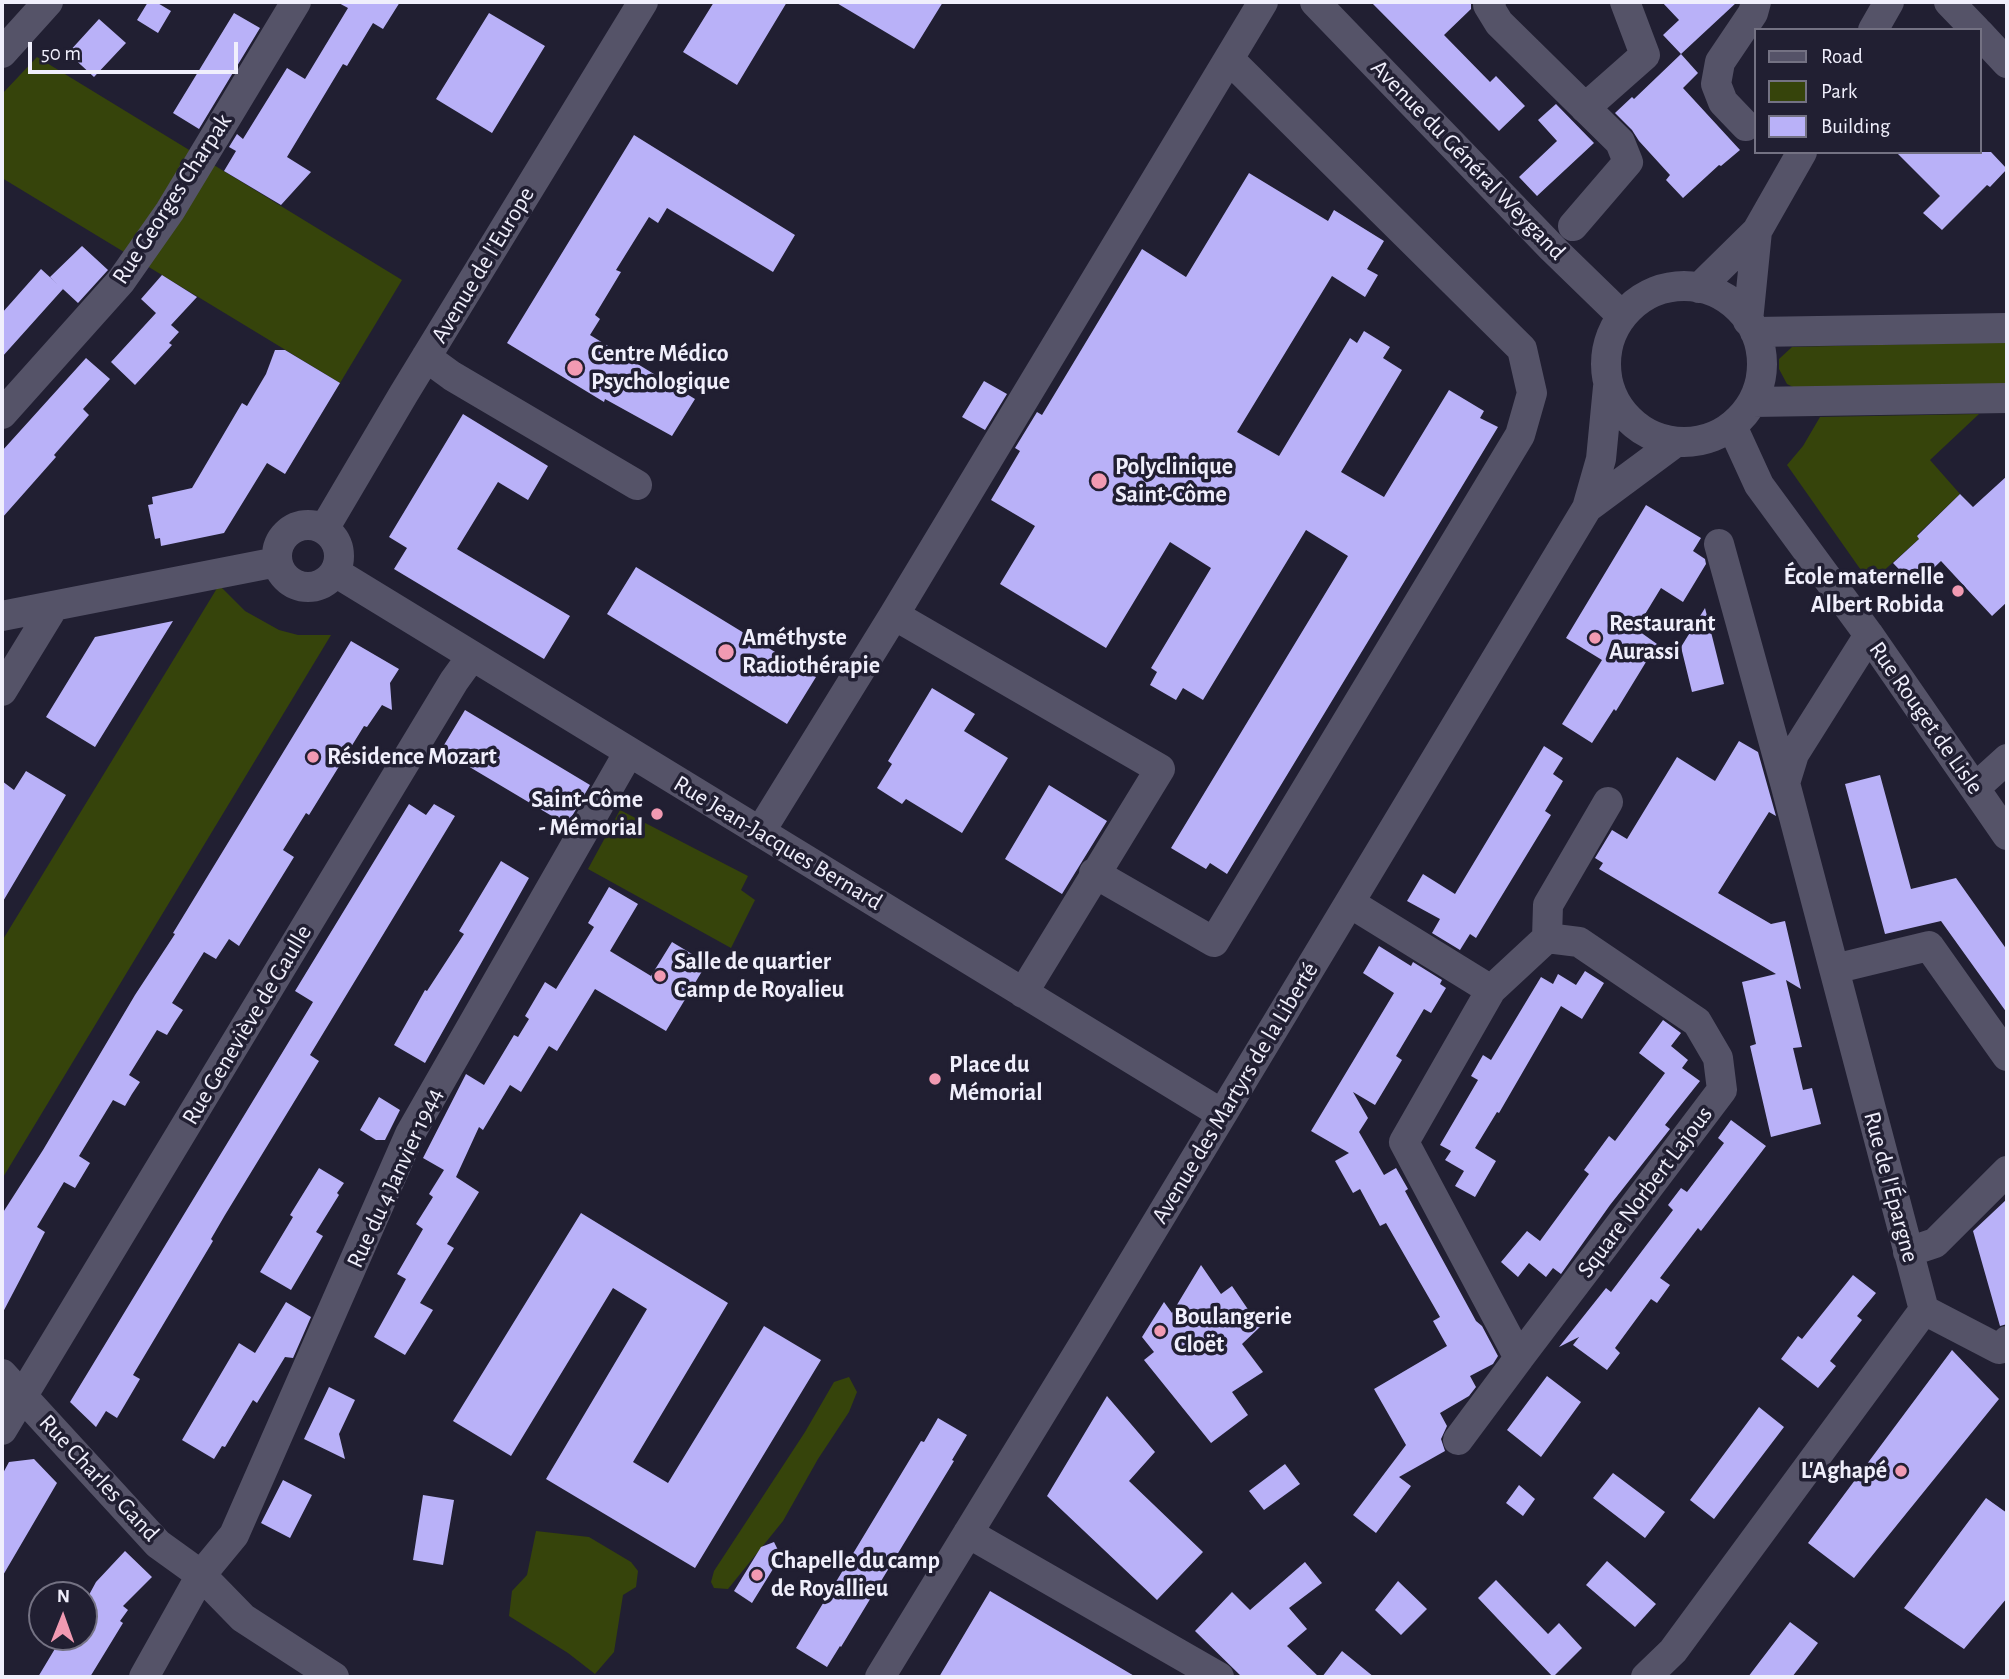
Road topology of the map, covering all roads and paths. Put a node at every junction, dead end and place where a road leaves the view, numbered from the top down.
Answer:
1 (48, 2) edge
2 (296, 2) edge
3 (643, 2) edge
4 (1263, 2) edge
5 (1285, 2) edge
6 (1315, 2) edge
7 (1491, 2) edge
8 (1626, 2) edge
9 (1756, 2) edge
10 (1889, 2) edge
11 (1949, 2) edge
12 (1873, 28) edge
13 (1974, 28) edge
14 (1981, 35) edge
15 (2, 53) edge
16 (2007, 63) edge
17 (1237, 67) junction
18 (1585, 108) junction
19 (1746, 126) dead end
20 (1801, 154) edge
21 (1573, 226) dead end
22 (1757, 231) junction
23 (1699, 288) junction
24 (1622, 316) junction
25 (1752, 327) junction
26 (2007, 328) edge
27 (426, 357) junction
28 (1608, 387) junction
29 (2007, 398) edge
30 (1753, 402) junction
31 (2, 414) edge
32 (1732, 426) junction
33 (1675, 442) junction
34 (637, 485) dead end
35 (1587, 508) junction
36 (324, 529) junction
37 (1719, 544) dead end
38 (277, 562) junction
39 (335, 572) junction
40 (54, 606) junction
41 (894, 615) junction
42 (2, 616) edge
43 (1869, 635) junction
44 (472, 656) junction
45 (2, 691) edge
46 (629, 752) junction
47 (2007, 759) edge
48 (1785, 783) junction
49 (1975, 788) junction
50 (1608, 802) dead end
51 (760, 832) junction
52 (2007, 835) edge
53 (1094, 873) junction
54 (1350, 903) junction
55 (1548, 938) junction
56 (1834, 969) junction
57 (1491, 990) junction
58 (1023, 993) junction
59 (2007, 1056) edge
60 (1222, 1114) junction
61 (2007, 1171) edge
62 (1908, 1252) junction
63 (1924, 1310) junction
64 (2007, 1341) edge
65 (1520, 1358) junction
66 (12, 1385) edge
67 (2, 1430) edge
68 (1458, 1440) dead end
69 (968, 1533) junction
70 (201, 1575) junction
71 (144, 1677) edge
72 (334, 1677) edge
73 (880, 1677) edge
74 (1219, 1677) edge
75 (1646, 1677) edge

1 - 15 street
2 - 31 street, Rue Georges Charpak
3 - 27 street, Avenue de l'Europe
4 - 17 street
5 - 17 street
6 - 24 street, Avenue du Général Weygand
7 - 18 street
8 - 18 street
9 - 19 street
10 - 12 street
11 - 13 street
14 - 16 street
17 - 41 street
17 - 53 street
18 - 21 street
20 - 22 street
22 - 23 street
22 - 25 street
23 - 24 street
23 - 25 street
24 - 28 street
25 - 26 street
25 - 30 street
27 - 34 street
27 - 36 street, Avenue de l'Europe
28 - 33 street
28 - 35 street, Avenue des Martyrs de la Liberté
29 - 30 street
30 - 32 street
32 - 33 street
32 - 43 street, Rue Rouget de Lisle
33 - 35 street, Avenue des Martyrs de la Liberté
35 - 54 street, Avenue des Martyrs de la Liberté
36 - 38 street
36 - 39 street
37 - 48 street, Rue de l'Épargne
38 - 39 street
38 - 40 street
39 - 44 street, Rue Jean-Jacques Bernard
40 - 42 street
40 - 45 street
41 - 51 street
41 - 53 street
43 - 48 street
43 - 49 street, Rue Rouget de Lisle
44 - 46 street, Rue Jean-Jacques Bernard
44 - 66 street, Rue Geneviève de Gaulle
46 - 51 street, Rue Jean-Jacques Bernard
46 - 70 street, Rue du 4 Janvier 1944
47 - 49 street
48 - 56 street, Rue de l'Épargne
49 - 52 street, Rue Rouget de Lisle
50 - 55 street
51 - 58 street, Rue Jean-Jacques Bernard
53 - 58 street
54 - 57 street
54 - 60 street, Avenue des Martyrs de la Liberté
55 - 57 street
55 - 65 street, Square Norbert Lajous
56 - 59 street
56 - 62 street, Rue de l'Épargne
57 - 65 street
58 - 60 street, Rue Jean-Jacques Bernard
60 - 69 street, Avenue des Martyrs de la Liberté
61 - 62 street
62 - 63 street, Rue de l'Épargne
63 - 64 street
63 - 75 street
65 - 68 street, Square Norbert Lajous
66 - 67 street, Rue Geneviève de Gaulle
66 - 70 street, Rue Charles Gand
69 - 73 street, Avenue des Martyrs de la Liberté
69 - 74 street
70 - 71 street, Rue du 4 Janvier 1944
70 - 72 street, Rue Charles Gand

